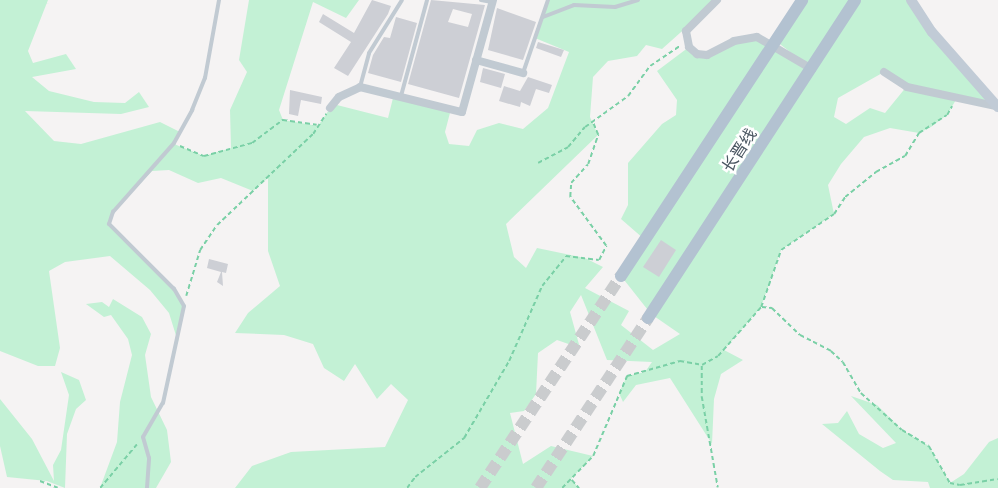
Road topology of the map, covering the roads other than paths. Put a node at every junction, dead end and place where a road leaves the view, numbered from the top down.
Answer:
1 (219, 0) edge
2 (402, 0) edge
3 (427, 0) edge
4 (481, 0) edge
5 (548, 0) edge
6 (638, 0) edge
7 (717, 0) edge
8 (802, 0) edge
9 (855, 0) edge
10 (911, 0) edge
11 (493, 1) edge
12 (543, 17) junction
13 (774, 45) junction
14 (476, 60) junction
15 (812, 69) junction
16 (884, 72) dead end
17 (523, 73) joint
18 (360, 87) junction
19 (401, 96) junction
20 (997, 106) edge
21 (330, 108) road end
22 (621, 276) tunnel mouth
23 (648, 318) tunnel mouth
24 (147, 488) edge

1 - 24 lane
2 - 18 lane
3 - 19 lane
4 - 11 lane
5 - 12 lane
6 - 12 lane
7 - 13 street
8 - 13 main road, 长晋线
9 - 15 main road, 长晋线
10 - 20 main road
11 - 14 street
12 - 17 lane
13 - 15 street
13 - 22 main road, 长晋线
14 - 17 street
14 - 19 street
15 - 23 main road, 长晋线
16 - 20 street
18 - 19 street
18 - 21 street

